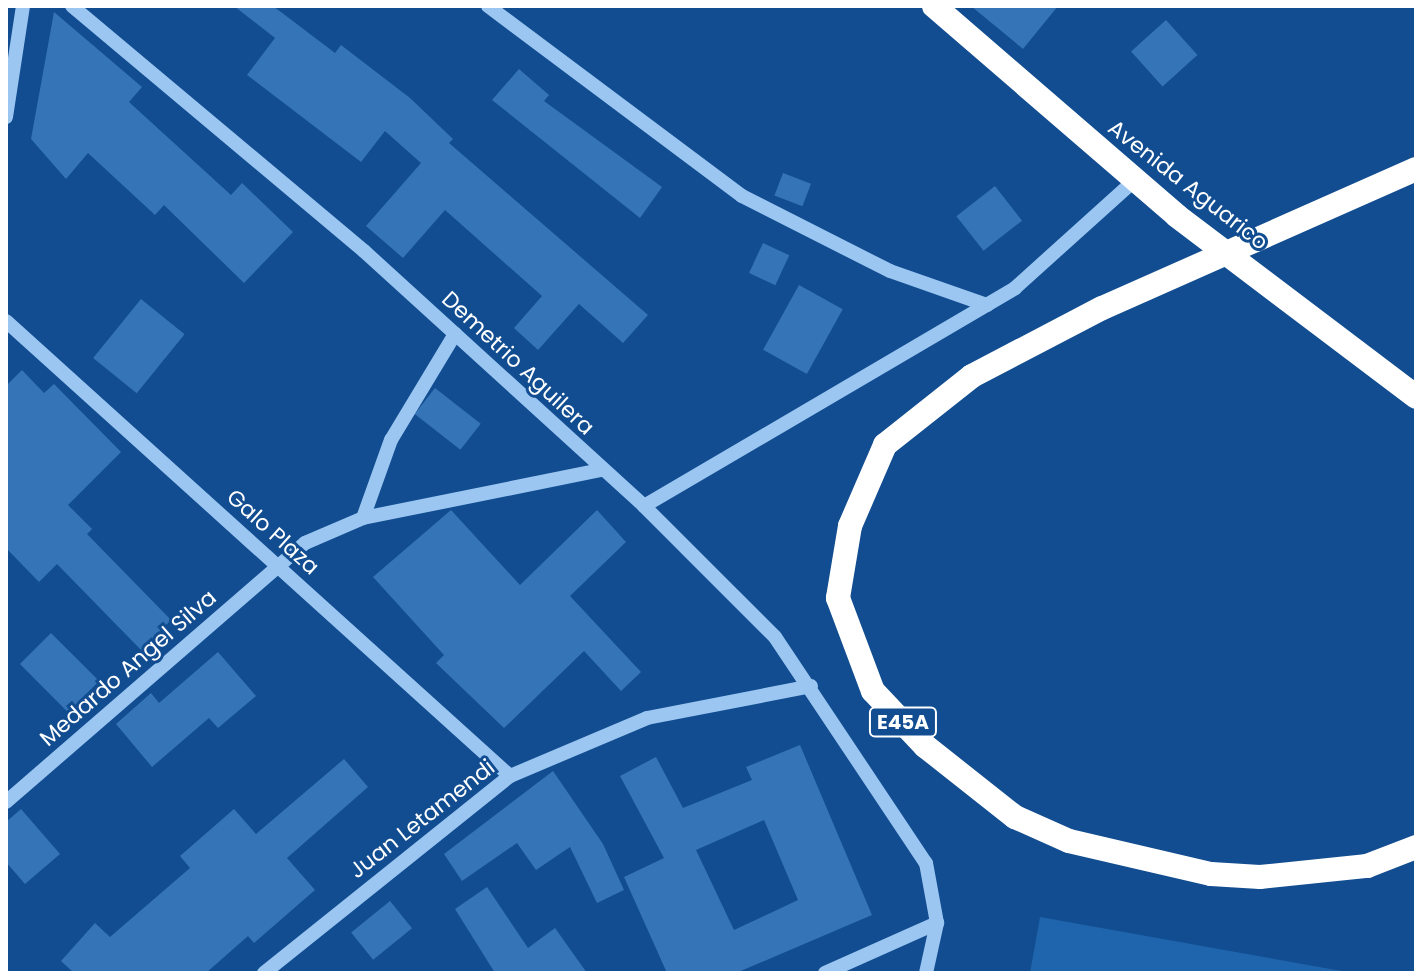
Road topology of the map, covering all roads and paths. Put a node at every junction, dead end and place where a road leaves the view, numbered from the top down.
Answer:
1 (23, 6) edge
2 (72, 6) edge
3 (488, 6) edge
4 (934, 6) edge
5 (6, 117) edge
6 (1416, 169) edge
7 (1135, 180) junction
8 (987, 305) junction
9 (6, 321) edge
10 (455, 334) junction
11 (1416, 397) edge
12 (601, 470) junction
13 (644, 506) junction
14 (363, 518) junction
15 (278, 566) junction
16 (811, 686) junction
17 (510, 776) junction
18 (6, 802) edge
19 (1416, 847) edge
20 (937, 923) junction
21 (264, 973) edge
22 (825, 973) edge
23 (926, 973) edge

1 - 5 street
2 - 10 street, Demetrio Aguilera
3 - 8 street
4 - 7 highway, Avenida Aguarico
6 - 19 highway, E45A
7 - 8 street
7 - 11 highway, Avenida Aguarico
8 - 13 street
9 - 15 street, Galo Plaza
10 - 12 street, Demetrio Aguilera
10 - 14 street
12 - 13 street, Demetrio Aguilera
12 - 14 street, Medardo Angel Silva
13 - 16 street, Demetrio Aguilera
14 - 15 street, Medardo Angel Silva
15 - 17 street, Galo Plaza
15 - 18 street, Medardo Angel Silva
16 - 17 street, Juan Letamendi
16 - 20 street, Demetrio Aguilera
17 - 21 street, Juan Letamendi
20 - 22 street
20 - 23 street

